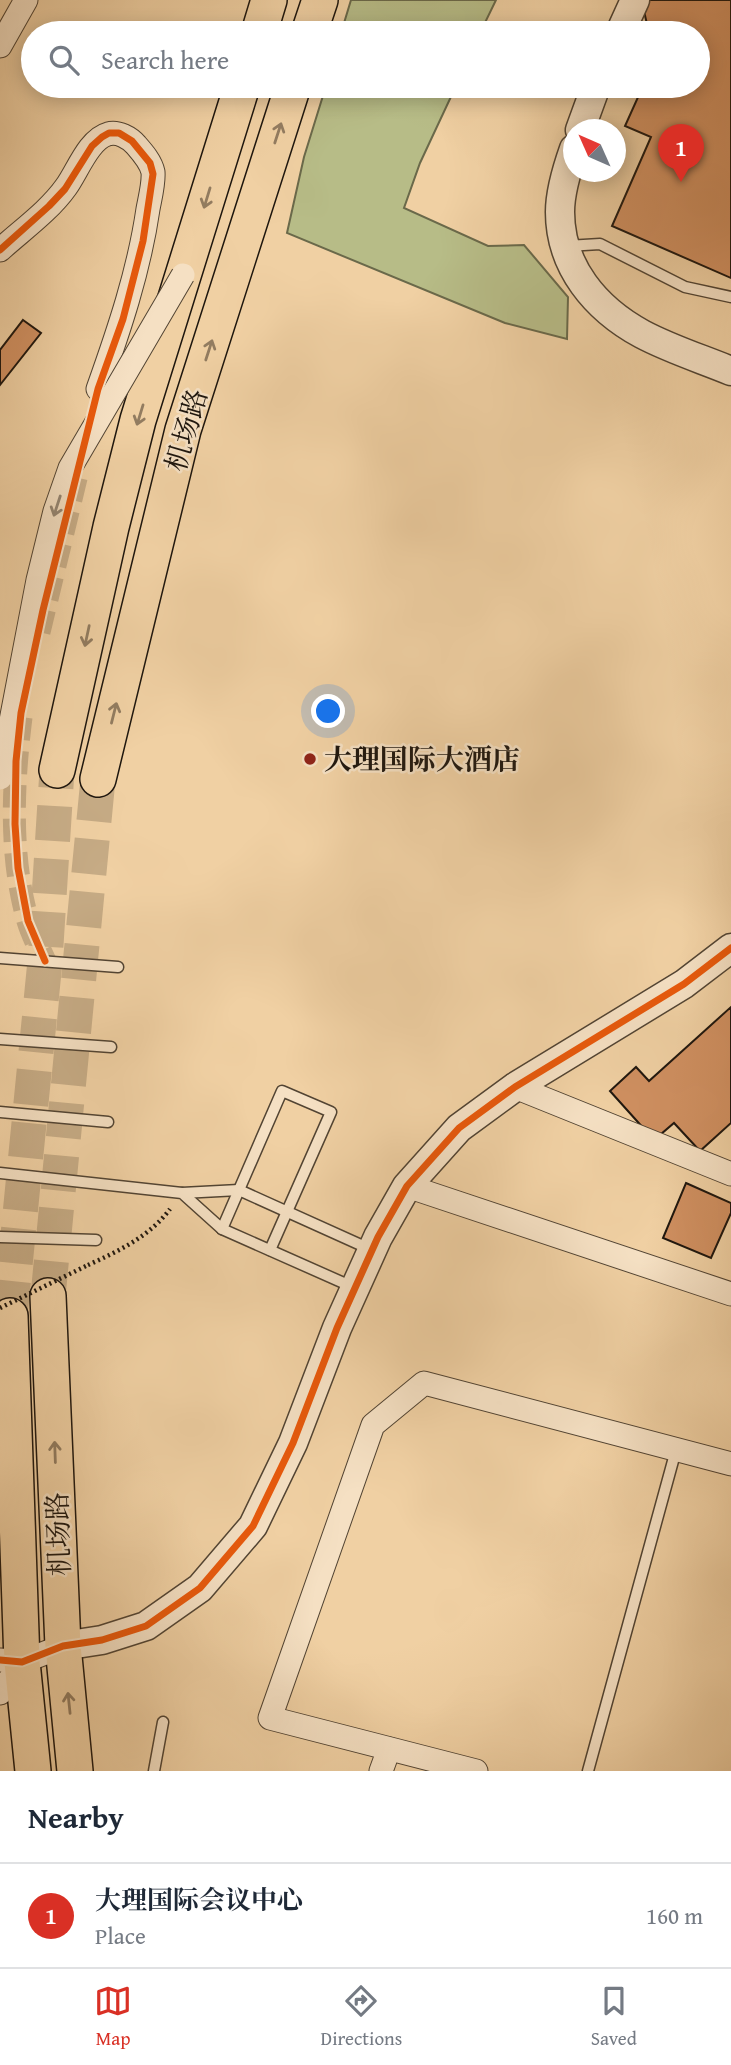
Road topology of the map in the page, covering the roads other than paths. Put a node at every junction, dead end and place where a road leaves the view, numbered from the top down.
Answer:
1 (26, 0) edge
2 (269, 0) edge
3 (320, 0) edge
4 (635, 0) edge
5 (263, 21) edge
6 (313, 21) edge
7 (625, 21) edge
8 (0, 46) edge
9 (239, 98) edge
10 (289, 98) edge
11 (592, 98) edge
12 (584, 119) edge
13 (565, 182) edge
14 (565, 247) junction
15 (0, 250) edge
16 (183, 275) junction
17 (731, 297) edge
18 (731, 371) edge
19 (98, 389) dead end
20 (57, 771) tunnel mouth
21 (0, 778) edge
22 (98, 779) tunnel mouth
23 (731, 948) edge
24 (0, 958) edge
25 (118, 967) dead end
26 (0, 1038) edge
27 (111, 1047) dead end
28 (514, 1087) junction
29 (0, 1112) edge
30 (108, 1122) dead end
31 (0, 1173) edge
32 (731, 1174) edge
33 (407, 1185) junction
34 (239, 1190) junction
35 (182, 1193) junction
36 (287, 1212) junction
37 (222, 1229) junction
38 (0, 1237) edge
39 (96, 1240) dead end
40 (270, 1250) junction
41 (372, 1251) junction
42 (355, 1288) junction
43 (731, 1294) edge
44 (48, 1296) tunnel mouth
45 (5, 1312) tunnel mouth
46 (676, 1450) junction
47 (731, 1464) edge
48 (63, 1646) junction
49 (11, 1661) edge
50 (0, 1693) edge
51 (163, 1722) dead end
52 (389, 1749) junction
53 (33, 1771) edge
54 (75, 1771) edge
55 (155, 1771) edge
56 (381, 1771) edge
57 (476, 1771) edge
58 (588, 1771) edge

1 - 8 street
2 - 5 main road
3 - 6 main road
4 - 7 street
9 -> 16 main road, 机场路
22 -> 10 main road, 机场路
11 - 12 street
13 - 14 street
14 - 17 lane
14 - 18 street
15 - 19 street
16 -> 20 main road, 机场路
16 -> 21 street, bridge
23 - 28 street
24 - 25 lane
26 - 27 lane
28 - 32 street
28 - 33 street
29 - 30 lane
31 - 35 lane
33 - 41 street
33 - 43 street
34 - 35 lane
34 - 36 lane
34 - 36 lane
34 - 37 lane
35 - 37 lane
36 - 40 lane
36 - 41 lane
37 - 40 lane
38 - 39 lane
40 - 42 lane
41 - 42 street
42 - 48 street
48 -> 44 main road, 机场路
45 - 49 main road, 机场路
46 - 47 street
46 - 52 street
46 - 58 lane
48 - 49 street
54 -> 48 main road, 机场路
49 - 50 street
49 - 53 main road, 机场路
51 - 55 lane
52 - 56 street
52 - 57 street

